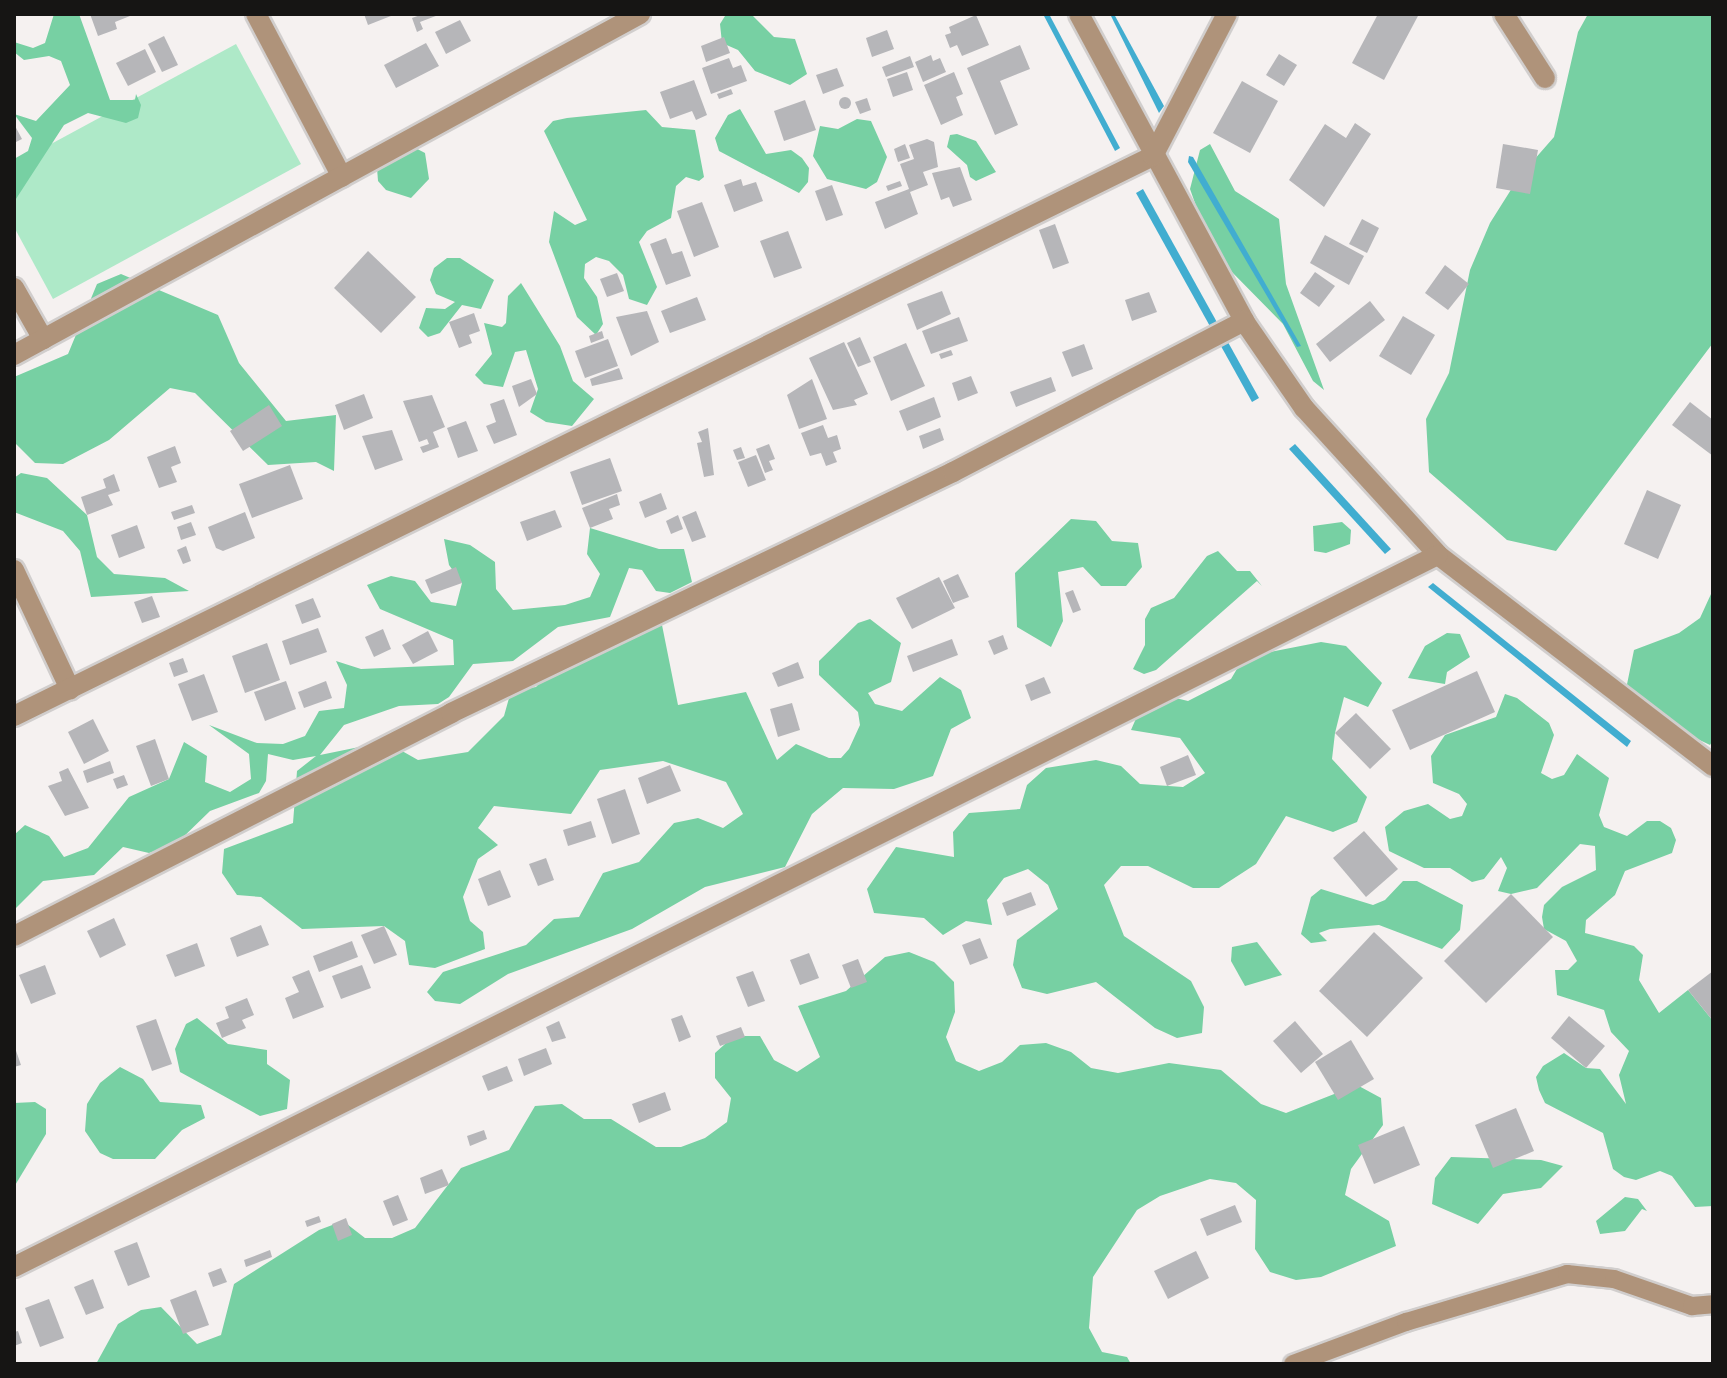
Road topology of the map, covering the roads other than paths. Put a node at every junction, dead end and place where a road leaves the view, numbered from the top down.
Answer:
1 (256, 14) edge
2 (640, 14) edge
3 (1079, 14) edge
4 (1227, 14) edge
5 (1504, 14) edge
6 (1545, 78) dead end
7 (1153, 156) junction
8 (342, 177) junction
9 (14, 288) edge
10 (1244, 321) junction
11 (43, 339) junction
12 (14, 355) edge
13 (1438, 555) junction
14 (14, 570) edge
15 (70, 689) junction
16 (14, 716) edge
17 (1713, 766) edge
18 (14, 936) edge
19 (14, 1267) edge
20 (1713, 1304) edge
21 (1293, 1364) edge

1 - 8 street
2 - 8 street
3 - 7 street
4 - 7 street
5 - 6 street
7 - 10 street
7 - 15 street
8 - 11 street
9 - 11 street
10 - 13 street
10 - 18 street
11 - 12 street
13 - 17 street
13 - 19 street
14 - 15 street
15 - 16 street
20 - 21 lane

